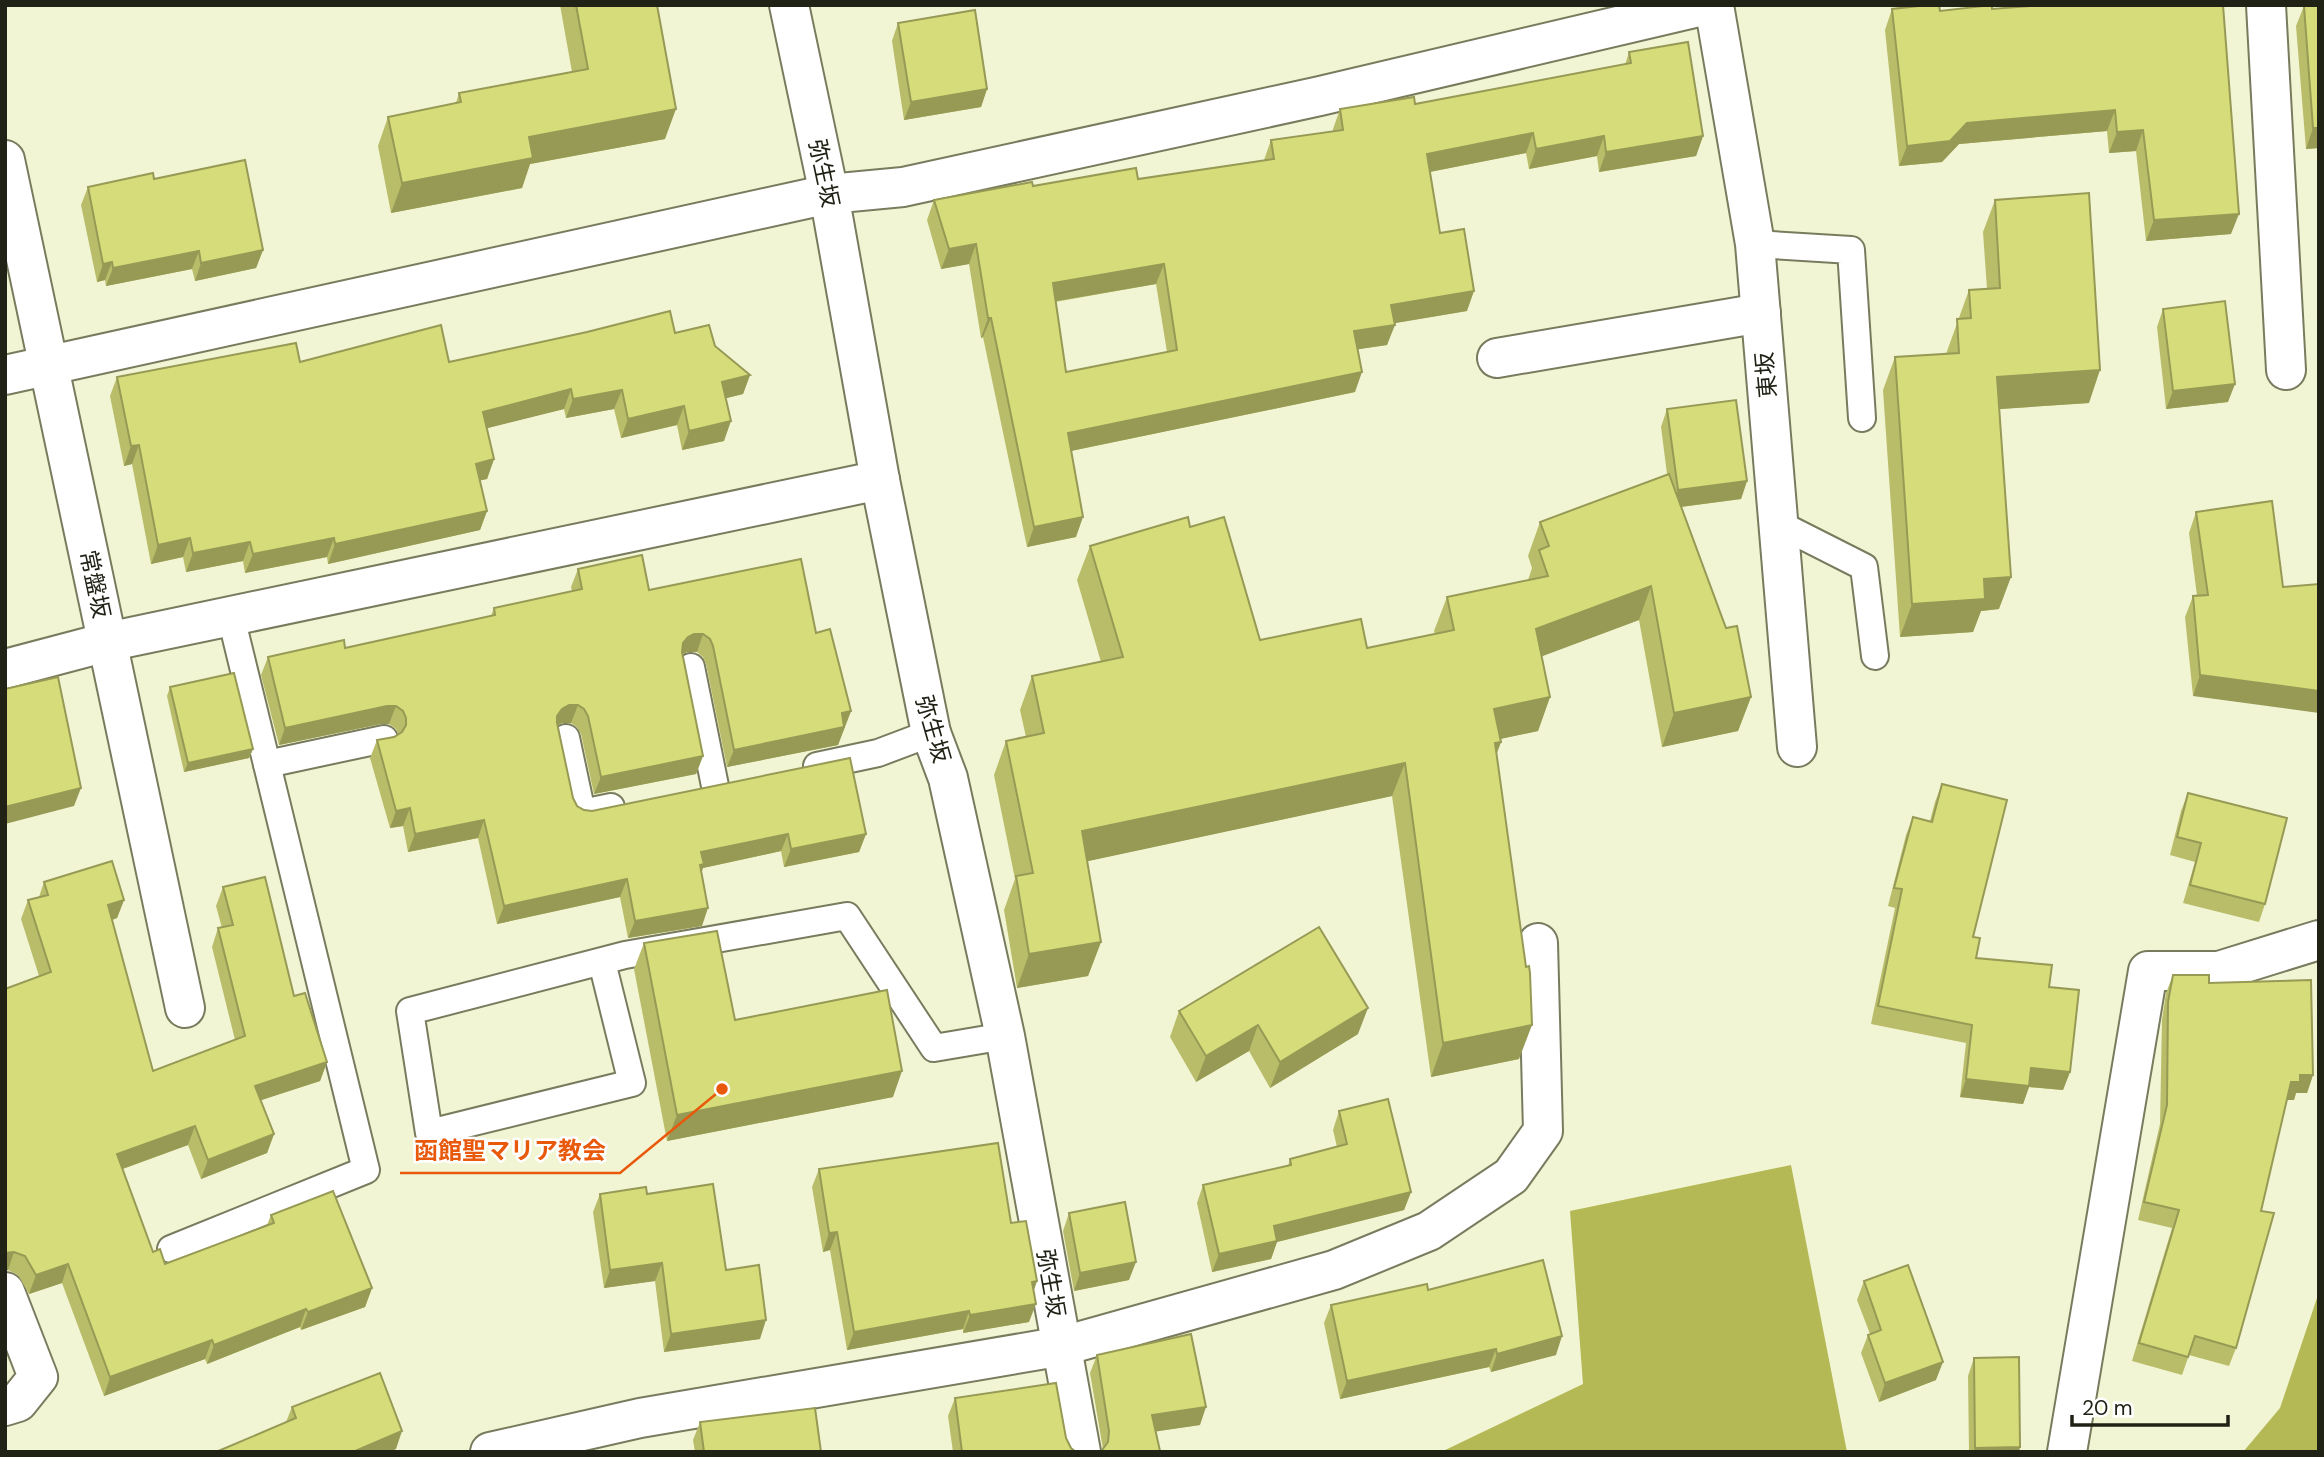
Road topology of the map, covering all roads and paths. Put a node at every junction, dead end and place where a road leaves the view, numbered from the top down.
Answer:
1 (789, 5) edge
2 (1707, 5) edge
3 (1714, 5) edge
4 (2266, 5) edge
5 (1663, 11) edge
6 (5, 160) edge
7 (829, 194) junction
8 (1755, 244) junction
9 (1761, 313) junction
10 (1497, 358) dead end
11 (49, 366) junction
12 (2286, 370) dead end
13 (5, 376) edge
14 (1862, 418) dead end
15 (880, 480) junction
16 (1779, 524) junction
17 (231, 617) junction
18 (107, 642) junction
19 (1875, 656) dead end
20 (691, 667) dead end
21 (5, 669) edge
22 (930, 733) junction
23 (384, 738) edge
24 (566, 738) dead end
25 (1797, 747) dead end
26 (267, 764) junction
27 (797, 770) edge
28 (743, 781) edge
29 (715, 786) junction
30 (689, 792) edge
31 (635, 802) edge
32 (2319, 940) edge
33 (1538, 943) dead end
34 (602, 962) junction
35 (185, 1008) dead end
36 (1006, 1036) junction
37 (171, 1249) dead end
38 (5, 1292) edge
39 (1063, 1346) junction
40 (5, 1406) edge
41 (490, 1452) edge
42 (1081, 1452) edge
43 (2067, 1452) edge

1 - 7 street, 弥生坂
2 - 5 street
3 - 8 street, 東坂
4 - 12 street
5 - 7 street
6 - 11 street, 常盤坂
7 - 11 street
7 - 15 street, 弥生坂
8 - 9 street, 東坂
8 - 14 lane
9 - 10 street
9 - 16 street, 東坂
11 - 13 street
11 - 18 street, 常盤坂
15 - 17 street
15 - 22 street, 弥生坂
16 - 19 lane
16 - 25 street, 東坂
17 - 18 street
17 - 26 lane
18 - 21 street
18 - 35 street, 常盤坂
20 - 29 lane
22 - 27 lane
22 - 36 street, 弥生坂
23 - 26 lane
24 - 31 lane
26 - 37 lane
28 - 29 lane
29 - 30 lane
32 - 43 street
33 - 39 street
34 - 34 lane
34 - 36 lane
36 - 39 street, 弥生坂
38 - 40 street
39 - 41 street
39 - 42 street, 弥生坂

